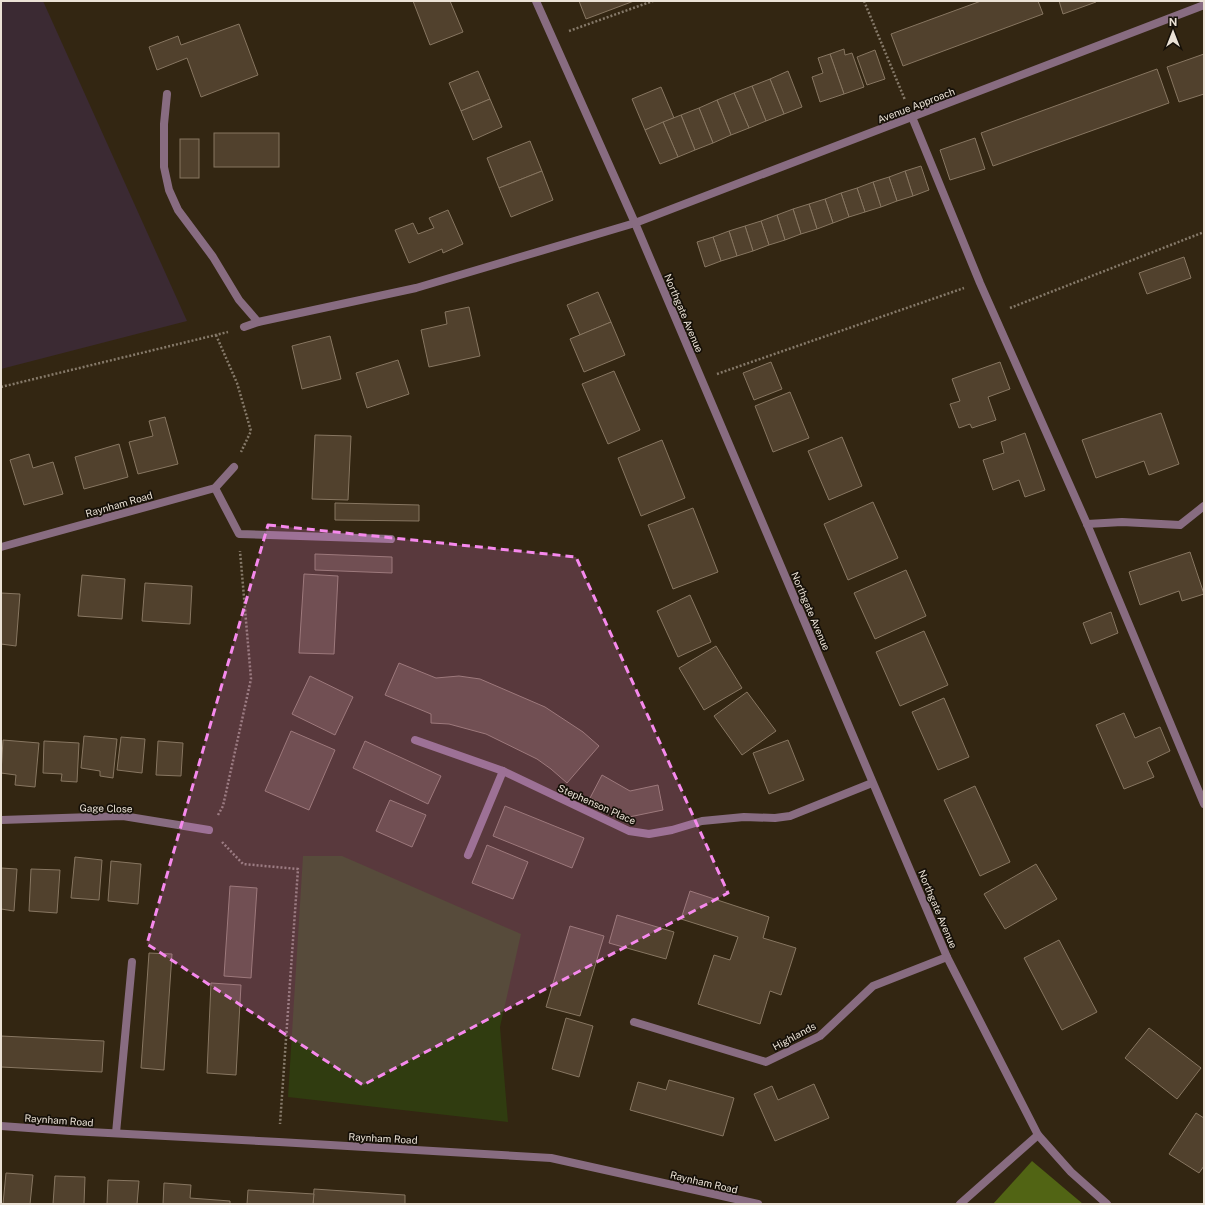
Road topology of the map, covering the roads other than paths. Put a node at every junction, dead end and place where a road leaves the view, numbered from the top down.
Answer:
1 (536, 1) edge
2 (1204, 5) edge
3 (167, 94) dead end
4 (912, 117) junction
5 (635, 223) junction
6 (258, 322) junction
7 (244, 327) dead end
8 (234, 467) road end
9 (215, 488) junction
10 (1204, 506) edge
11 (1087, 524) junction
12 (391, 539) dead end
13 (1, 547) edge
14 (415, 740) dead end
15 (503, 771) junction
16 (872, 783) junction
17 (1204, 804) edge
18 (1, 820) edge
19 (209, 830) road end
20 (468, 855) dead end
21 (948, 957) junction
22 (132, 962) dead end
23 (634, 1022) dead end
24 (1, 1126) edge
25 (116, 1134) junction
26 (1038, 1135) junction
27 (758, 1204) edge
28 (960, 1204) edge
29 (1107, 1204) edge

1 - 5 street, Northgate Avenue
2 - 4 street, Avenue Approach
3 - 6 street
4 - 5 street, Avenue Approach
4 - 11 street
5 - 6 street, Avenue Approach
5 - 16 street, Northgate Avenue
6 - 7 street, Avenue Approach
8 - 9 street
9 - 12 street
9 - 13 street, Raynham Road
10 - 11 street
11 - 17 street
14 - 15 street, Stephenson Place
15 - 16 street, Stephenson Place
15 - 20 street
16 - 21 street, Northgate Avenue
18 - 19 street, Gage Close
21 - 23 street, Highlands
21 - 26 street, Northgate Avenue
22 - 25 street
24 - 25 street, Raynham Road
25 - 27 street, Raynham Road
26 - 28 street
26 - 29 street, Northgate Avenue

